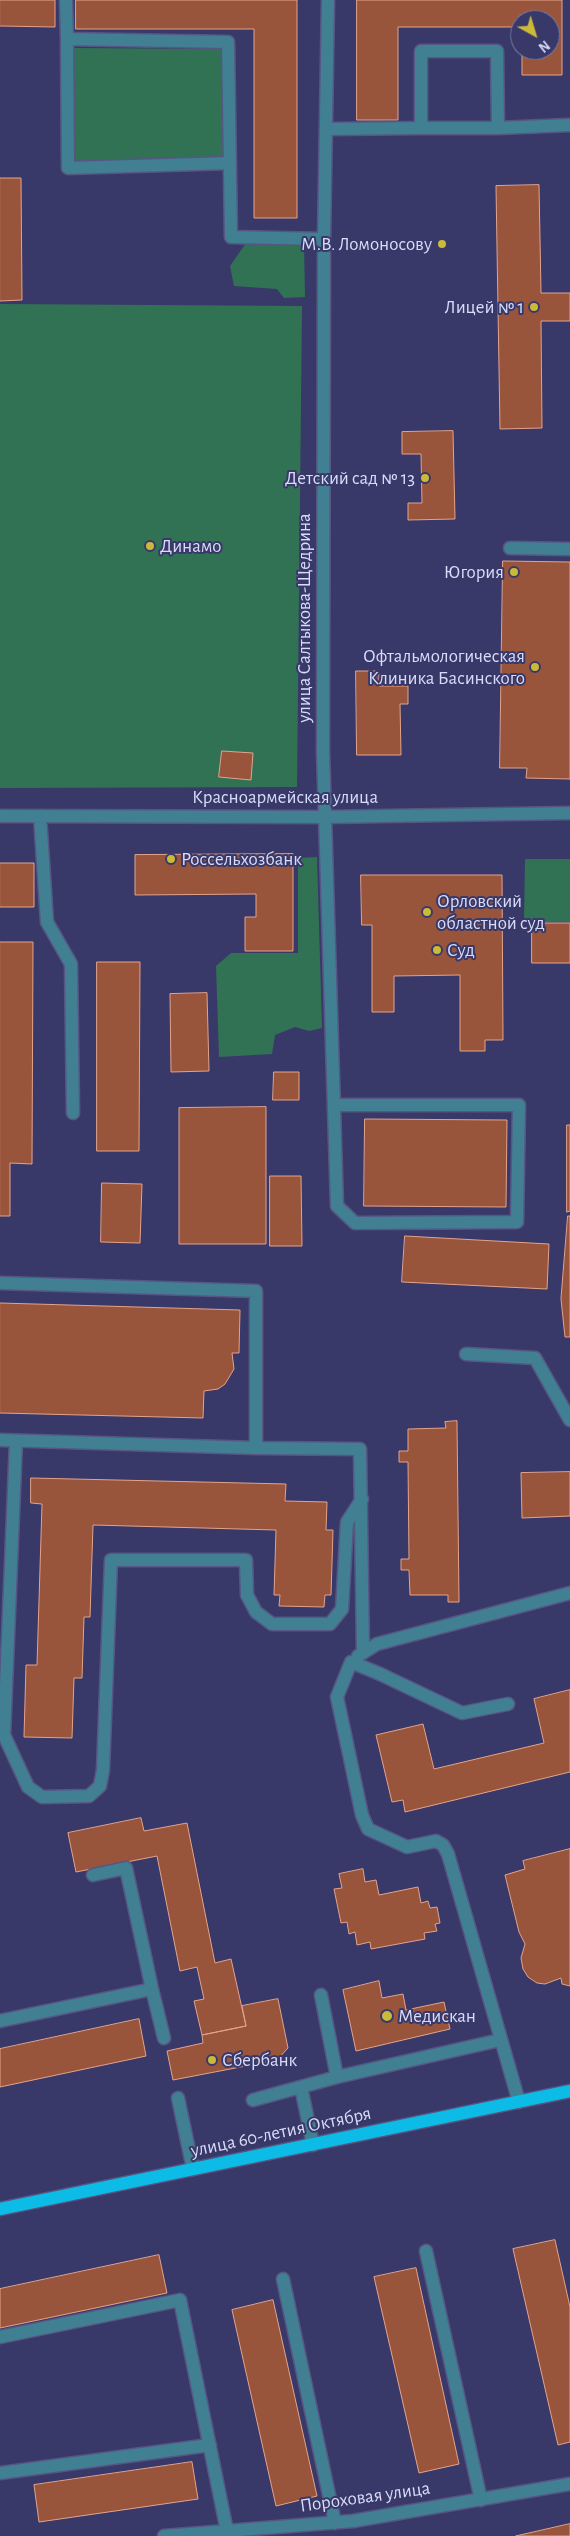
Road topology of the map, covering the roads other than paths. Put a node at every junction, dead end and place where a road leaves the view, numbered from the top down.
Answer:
1 (66, 0) edge
2 (328, 0) edge
3 (67, 40) junction
4 (569, 126) dead end
5 (421, 128) junction
6 (498, 128) junction
7 (326, 129) junction
8 (230, 163) junction
9 (324, 239) junction
10 (510, 548) dead end
11 (570, 549) edge
12 (570, 812) edge
13 (0, 816) edge
14 (40, 816) junction
15 (324, 817) junction
16 (334, 1105) junction
17 (73, 1113) dead end
18 (0, 1283) edge
19 (466, 1354) dead end
20 (570, 1420) edge
21 (0, 1440) edge
22 (16, 1441) junction
23 (256, 1448) junction
24 (362, 1499) junction
25 (570, 1593) edge
26 (363, 1652) junction
27 (351, 1662) junction
28 (508, 1704) dead end
29 (93, 1875) dead end
30 (152, 1989) junction
31 (321, 1995) dead end
32 (0, 2021) edge
33 (164, 2038) dead end
34 (500, 2040) junction
35 (337, 2077) junction
36 (301, 2087) junction
37 (570, 2092) edge
38 (178, 2098) dead end
39 (252, 2100) dead end
40 (518, 2102) junction
41 (313, 2144) junction
42 (193, 2169) junction
43 (0, 2210) edge
44 (426, 2251) dead end
45 (283, 2279) dead end
46 (0, 2337) edge
47 (210, 2445) junction
48 (0, 2473) edge
49 (570, 2484) edge
50 (481, 2500) junction
51 (335, 2523) junction
52 (227, 2530) junction
53 (269, 2532) edge
54 (164, 2536) edge

1 - 3 street
2 - 7 street, улица Салтыкова-Щедрина
3 - 8 street
3 - 8 street
4 - 6 street
5 - 6 street
5 - 6 street
5 - 7 street
7 - 9 street, улица Салтыкова-Щедрина
8 - 9 street
9 - 15 street, улица Салтыкова-Щедрина
10 - 11 street
12 - 15 street, Красноармейская улица
13 - 14 street, Красноармейская улица
14 - 15 street, Красноармейская улица
14 - 17 street
15 - 16 street, улица Салтыкова-Щедрина
16 - 16 street, улица Салтыкова-Щедрина
18 - 23 street
19 - 20 street
21 - 22 street
22 - 23 street
22 - 24 street
23 - 24 street
24 - 26 street
25 - 26 street
26 - 27 street
27 - 28 street
27 - 34 street
29 - 30 street
30 - 32 street
30 - 33 street
31 - 35 street
34 - 35 street
34 - 40 street
35 - 36 street
36 - 39 street
36 - 41 street
37 - 40 main road, улица 60-летия Октября
38 - 42 street
40 - 41 main road, улица 60-летия Октября
41 - 42 main road, улица 60-летия Октября
42 - 43 main road, улица 60-летия Октября
44 - 50 street
45 - 51 street
46 - 47 street
47 - 48 street
47 - 52 street
49 - 50 street, Пороховая улица
50 - 51 street, Пороховая улица
51 - 53 street, Пороховая улица
52 - 53 street, Пороховая улица
52 - 54 street, Пороховая улица

